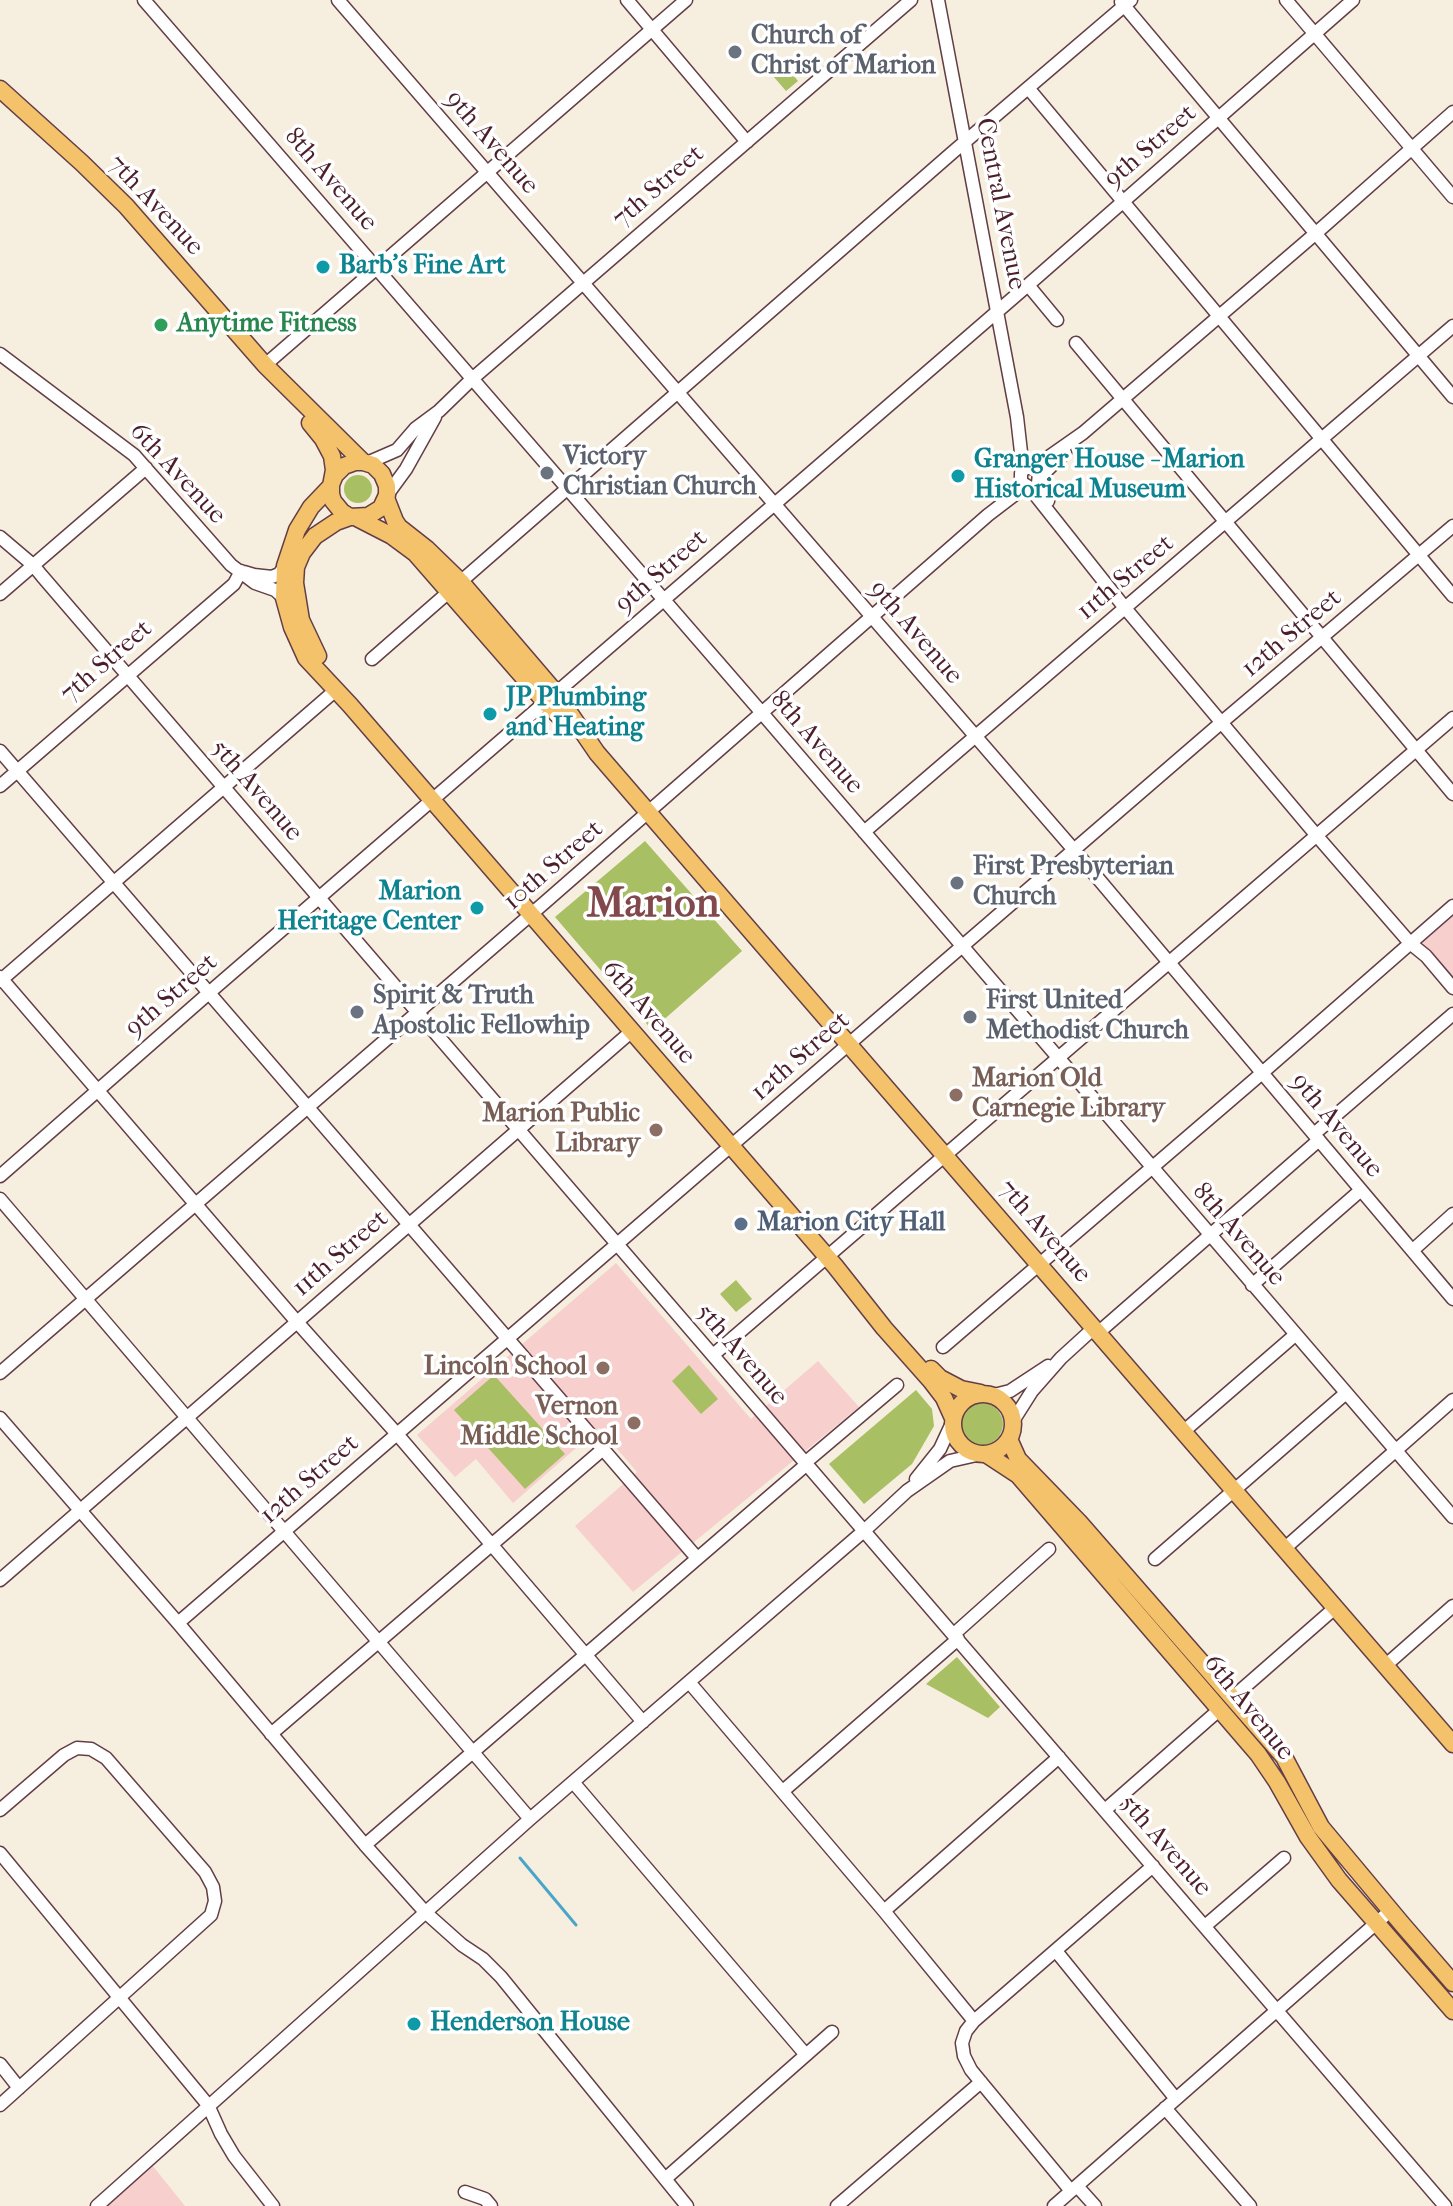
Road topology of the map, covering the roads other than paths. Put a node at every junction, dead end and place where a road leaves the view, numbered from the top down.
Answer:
1 (144, 0) edge
2 (338, 0) edge
3 (627, 0) edge
4 (686, 0) edge
5 (911, 0) edge
6 (938, 0) edge
7 (1286, 0) edge
8 (1353, 0) edge
9 (1125, 2) edge
10 (651, 29) junction
11 (1314, 34) junction
12 (0, 89) edge
13 (1029, 89) junction
14 (1453, 112) edge
15 (1218, 118) junction
16 (747, 142) junction
17 (965, 143) junction
18 (1412, 149) junction
19 (486, 172) junction
20 (1453, 197) edge
21 (1123, 201) junction
22 (1315, 234) junction
23 (376, 268) junction
24 (583, 284) junction
25 (1028, 285) junction
26 (997, 310) junction
27 (1219, 317) junction
28 (1057, 320) dead end
29 (1453, 326) edge
30 (1076, 343) dead end
31 (0, 354) edge
32 (1418, 356) junction
33 (265, 365) junction
34 (472, 379) junction
35 (678, 394) junction
36 (1453, 397) edge
37 (1123, 400) junction
38 (439, 411) junction
39 (318, 426) junction
40 (1322, 440) junction
41 (365, 462) junction
42 (146, 468) junction
43 (1030, 477) junction
44 (329, 486) junction
45 (568, 489) junction
46 (386, 497) junction
47 (774, 504) junction
48 (354, 517) junction
49 (1226, 523) junction
50 (1453, 526) edge
51 (0, 537) edge
52 (1419, 555) junction
53 (33, 565) junction
54 (285, 566) junction
55 (241, 571) junction
56 (456, 587) junction
57 (0, 594) edge
58 (1453, 596) edge
59 (284, 598) junction
60 (663, 600) junction
61 (1125, 608) junction
62 (872, 618) junction
63 (1323, 637) junction
64 (372, 659) dead end
65 (128, 676) junction
66 (337, 689) junction
67 (550, 697) junction
68 (762, 713) junction
69 (1453, 718) edge
70 (1222, 722) junction
71 (975, 735) junction
72 (1416, 749) junction
73 (0, 751) edge
74 (17, 771) junction
75 (0, 786) edge
76 (224, 787) junction
77 (1453, 794) edge
78 (432, 800) junction
79 (649, 813) junction
80 (864, 832) junction
81 (1317, 836) junction
82 (1074, 850) junction
83 (112, 882) junction
84 (319, 898) junction
85 (1453, 906) edge
86 (531, 915) junction
87 (1410, 943) junction
88 (963, 946) junction
89 (1169, 962) junction
90 (1, 979) edge
91 (1453, 988) edge
92 (208, 993) junction
93 (416, 1013) junction
94 (1453, 1014) edge
95 (632, 1031) junction
96 (849, 1044) junction
97 (1058, 1057) junction
98 (1263, 1073) junction
99 (98, 1091) junction
100 (307, 1108) junction
101 (519, 1130) junction
102 (1316, 1137) junction
103 (731, 1146) junction
104 (946, 1154) junction
105 (1152, 1169) junction
106 (0, 1176) edge
107 (1361, 1190) junction
108 (0, 1199) edge
109 (196, 1204) junction
110 (1453, 1214) edge
111 (408, 1225) junction
112 (1209, 1234) junction
113 (616, 1244) junction
114 (1413, 1250) junction
115 (826, 1256) junction
116 (1040, 1264) junction
117 (1252, 1285) junction
118 (860, 1296) junction
119 (86, 1299) junction
120 (1453, 1299) edge
121 (297, 1322) junction
122 (1097, 1330) junction
123 (1295, 1335) junction
124 (508, 1338) junction
125 (943, 1347) dead end
126 (713, 1355) junction
127 (1061, 1358) junction
128 (0, 1373) edge
129 (897, 1385) dead end
130 (1346, 1393) junction
131 (990, 1395) junction
132 (1453, 1400) edge
133 (0, 1418) edge
134 (187, 1418) junction
135 (953, 1419) junction
136 (1013, 1421) junction
137 (1184, 1431) junction
138 (397, 1434) junction
139 (1009, 1439) junction
140 (602, 1450) junction
141 (1396, 1451) junction
142 (983, 1454) junction
143 (806, 1463) junction
144 (1234, 1489) junction
145 (907, 1491) junction
146 (80, 1511) junction
147 (1453, 1517) edge
148 (865, 1530) junction
149 (285, 1531) junction
150 (492, 1545) junction
151 (1285, 1548) junction
152 (1049, 1549) dead end
153 (697, 1558) junction
154 (1155, 1559) dead end
155 (0, 1580) edge
156 (1453, 1606) edge
157 (1336, 1607) junction
158 (178, 1623) junction
159 (956, 1636) junction
160 (378, 1640) junction
161 (585, 1654) junction
162 (1386, 1665) junction
163 (689, 1682) junction
164 (1232, 1698) junction
165 (1219, 1710) junction
166 (643, 1722) junction
167 (271, 1734) junction
168 (1453, 1744) edge
169 (473, 1751) junction
170 (1059, 1757) junction
171 (573, 1782) junction
172 (783, 1791) junction
173 (0, 1810) edge
174 (1105, 1810) junction
175 (530, 1819) junction
176 (365, 1845) junction
177 (0, 1853) edge
178 (1284, 1858) dead end
179 (1153, 1866) junction
180 (884, 1911) junction
181 (1390, 1911) junction
182 (425, 1912) junction
183 (1377, 1923) junction
184 (1205, 1926) junction
185 (1056, 1951) junction
186 (1453, 1983) edge
187 (121, 1998) junction
188 (1276, 2009) junction
189 (1453, 2011) edge
190 (974, 2021) junction
191 (832, 2032) dead end
192 (806, 2055) junction
193 (0, 2064) edge
194 (981, 2082) junction
195 (19, 2088) junction
196 (1176, 2099) junction
197 (0, 2105) edge
198 (208, 2105) junction
199 (1165, 2108) junction
200 (665, 2179) junction
201 (1074, 2188) junction
202 (465, 2192) dead end
203 (97, 2206) edge
204 (273, 2206) edge
205 (491, 2206) edge
206 (687, 2206) edge
207 (837, 2206) edge
208 (1054, 2206) edge
209 (1095, 2206) edge
210 (1250, 2206) edge
211 (1445, 2206) edge

1 - 23 street, 8th Avenue
2 - 19 street, 9th Avenue
3 - 10 street
4 - 10 street
5 - 16 street, 7th Street
6 - 17 street, Central Avenue
7 - 11 street
8 - 11 street, 9th Street
9 - 13 street
9 - 15 street
10 - 16 street
10 - 19 street
11 - 15 street, 9th Street
11 - 18 street
12 - 33 main road, 7th Avenue
13 - 17 street
13 - 21 street
14 - 18 street, 10th Street
15 - 21 street, 9th Street
15 - 22 street
16 - 24 street, 7th Street
17 - 26 street, Central Avenue
17 - 35 street
18 - 20 street
18 - 22 street, 10th Street
19 - 23 street
19 - 24 street, 9th Avenue
21 - 25 street, 9th Street
21 - 27 street
22 - 27 street, 10th Street
22 - 32 street
23 - 33 street
23 - 34 street, 8th Avenue
24 - 34 street, 7th Street
24 - 35 street, 9th Avenue
25 - 26 street, 9th Street
25 - 28 street
26 - 43 street, Central Avenue
26 - 47 street, 9th Street
27 - 37 street, 10th Street
27 - 40 street
29 - 32 street, 11th Street
30 - 37 street
31 - 42 street, 6th Avenue
32 - 36 street
32 - 40 street, 11th Street
33 - 39 main road, 7th Avenue
34 - 38 street, 7th Street
34 - 45 street, 8th Avenue
35 - 45 street
35 - 47 street, 9th Avenue
37 - 43 street, 10th Street
37 - 49 street
38 - 41 street, 7th Street
38 - 46 street, 7th Street
39 - 41 main road, 7th Avenue
39 - 44 main road
40 - 49 street, 11th Street
40 - 52 street
41 - 44 main road
41 - 46 main road
42 - 53 street
42 - 55 street, 6th Avenue
43 - 61 street, Central Avenue
43 - 62 street, 10th Street
44 - 48 main road
44 - 54 main road
45 - 56 street
45 - 60 street, 8th Avenue
46 - 48 main road
46 - 56 main road, 7th Avenue
47 - 60 street, 9th Street
47 - 62 street, 9th Avenue
48 - 56 main road, 7th Avenue
48 - 66 main road, 6th Avenue
49 - 61 street, 11th Street
49 - 63 street
50 - 52 street, 12th Street
51 - 53 street, 5th Avenue
52 - 58 street
52 - 63 street, 12th Street
53 - 57 street
53 - 65 street, 5th Avenue
54 - 55 street
54 - 59 main road
55 - 59 street, 6th Avenue
55 - 65 street, 7th Street
56 - 64 street
56 - 67 main road, 7th Avenue
59 - 66 main road, 6th Avenue
60 - 67 street, 9th Street
60 - 68 street, 8th Avenue
61 - 70 street, Central Avenue
61 - 71 street, 11th Street
62 - 68 street, 10th Street
62 - 71 street, 9th Avenue
63 - 70 street, 12th Street
63 - 72 street
65 - 74 street, 7th Street
65 - 76 street, 5th Avenue
66 - 76 street
66 - 78 main road, 6th Avenue
67 - 78 street, 9th Street
67 - 79 main road, 7th Avenue
68 - 79 street, 10th Street
68 - 80 street, 8th Avenue
69 - 72 street
70 - 81 street, Central Avenue
70 - 82 street, 12th Street
71 - 80 street, 11th Street
71 - 82 street, 9th Avenue
72 - 77 street
72 - 81 street
73 - 74 street
74 - 75 street, 7th Street
74 - 83 street
76 - 83 street
76 - 84 street, 5th Avenue
78 - 84 street, 9th Street
78 - 86 main road, 6th Avenue
79 - 86 street, 10th Street
79 - 96 main road, 7th Avenue
80 - 88 street, 8th Avenue
81 - 87 street, Central Avenue
81 - 89 street
82 - 88 street, 12th Street
82 - 89 street, 9th Avenue
83 - 90 street
83 - 92 street
84 - 92 street, 9th Street
84 - 93 street, 5th Avenue
85 - 87 street
86 - 93 street, 10th Street
86 - 95 main road, 6th Avenue
87 - 91 street, Central Avenue
87 - 98 street
88 - 96 street, 12th Street
88 - 97 street, 8th Avenue
89 - 97 street
89 - 98 street, 9th Avenue
90 - 99 street
92 - 99 street, 9th Street
92 - 100 street
93 - 100 street, 10th Street
93 - 101 street, 5th Avenue
94 - 102 street
95 - 101 street, 11th Street
95 - 103 main road, 6th Avenue
96 - 103 street, 12th Street
96 - 104 main road, 7th Avenue
97 - 104 street
97 - 105 street, 8th Avenue
98 - 102 street, 9th Avenue
98 - 105 street
99 - 106 street, 9th Street
99 - 109 street
100 - 109 street, 10th Street
100 - 111 street
101 - 111 street, 11th Street
101 - 113 street, 5th Avenue
102 - 107 street, 9th Avenue
102 - 112 street
103 - 113 street, 12th Street
103 - 115 main road, 6th Avenue
104 - 115 street
104 - 116 main road, 7th Avenue
105 - 112 street, 8th Avenue
105 - 116 street
107 - 114 street, 9th Avenue
107 - 117 street
108 - 119 street
109 - 119 street, 10th Street
109 - 121 street
110 - 114 street
111 - 121 street, 11th Street
111 - 124 street
112 - 117 street, 8th Avenue
112 - 122 street
113 - 124 street, 12th Street
113 - 126 street, 5th Avenue
114 - 120 street, 9th Avenue
115 - 118 main road, 6th Avenue
115 - 126 street
116 - 122 main road, 7th Avenue
116 - 125 street
117 - 123 street, 8th Avenue
118 - 131 main road, 6th Avenue
118 - 135 main road, 6th Avenue
119 - 128 street, 10th Street
119 - 134 street
121 - 134 street, 11th Street
121 - 138 street
122 - 127 street
122 - 137 main road, 7th Avenue
123 - 130 street, 8th Avenue
123 - 137 street
124 - 138 street, 12th Street
124 - 140 street
126 - 143 street, 5th Avenue
127 - 131 street
127 - 136 street
129 - 143 street
130 - 141 street, 8th Avenue
130 - 144 street
131 - 135 main road
131 - 136 main road
132 - 141 street
133 - 146 street
134 - 146 street, 11th Street
134 - 149 street
135 - 142 main road
135 - 145 street
136 - 139 main road
137 - 144 main road, 7th Avenue
138 - 149 street, 12th Street
138 - 150 street
139 - 142 main road
139 - 164 main road, 6th Avenue
140 - 150 street
140 - 153 street
141 - 147 street, 8th Avenue
141 - 151 street
142 - 145 street
142 - 165 main road, 6th Avenue
143 - 148 street, 5th Avenue
143 - 153 street
144 - 151 main road, 7th Avenue
144 - 154 street
145 - 148 street
146 - 155 street, 11th Street
146 - 158 street
148 - 159 street, 5th Avenue
148 - 163 street
149 - 158 street, 12th Street
149 - 160 street
150 - 160 street
150 - 161 street
151 - 157 main road, 7th Avenue
152 - 159 street
153 - 161 street
156 - 162 street
157 - 162 main road, 7th Avenue
157 - 164 street
158 - 167 street
159 - 170 street, 5th Avenue
159 - 172 street
160 - 167 street
160 - 169 street
161 - 166 street
161 - 169 street
162 - 168 main road, 7th Avenue
163 - 166 street
163 - 172 street
164 - 181 main road, 6th Avenue
165 - 174 street
165 - 183 main road, 6th Avenue
166 - 171 street
167 - 176 street
169 - 175 street
169 - 176 street
170 - 174 street, 5th Avenue
170 - 180 street
171 - 175 street
171 - 192 street
172 - 180 street
173 - 187 street
174 - 179 street, 5th Avenue
175 - 182 street
176 - 182 street
177 - 187 street
178 - 184 street
179 - 184 street, 5th Avenue
179 - 185 street
180 - 190 street
181 - 183 street
181 - 186 main road, 6th Avenue
182 - 198 street
182 - 200 street
183 - 188 street
183 - 189 main road, 6th Avenue
184 - 188 street, 5th Avenue
185 - 190 street
185 - 196 street
187 - 195 street
187 - 198 street
188 - 196 street
188 - 211 street, 5th Avenue
190 - 194 street
191 - 192 street
192 - 200 street
193 - 195 street
194 - 201 street
194 - 207 street
195 - 197 street
196 - 199 street
198 - 203 street
198 - 204 street
199 - 201 street
199 - 210 street
200 - 206 street
201 - 208 street
201 - 209 street
202 - 205 street

